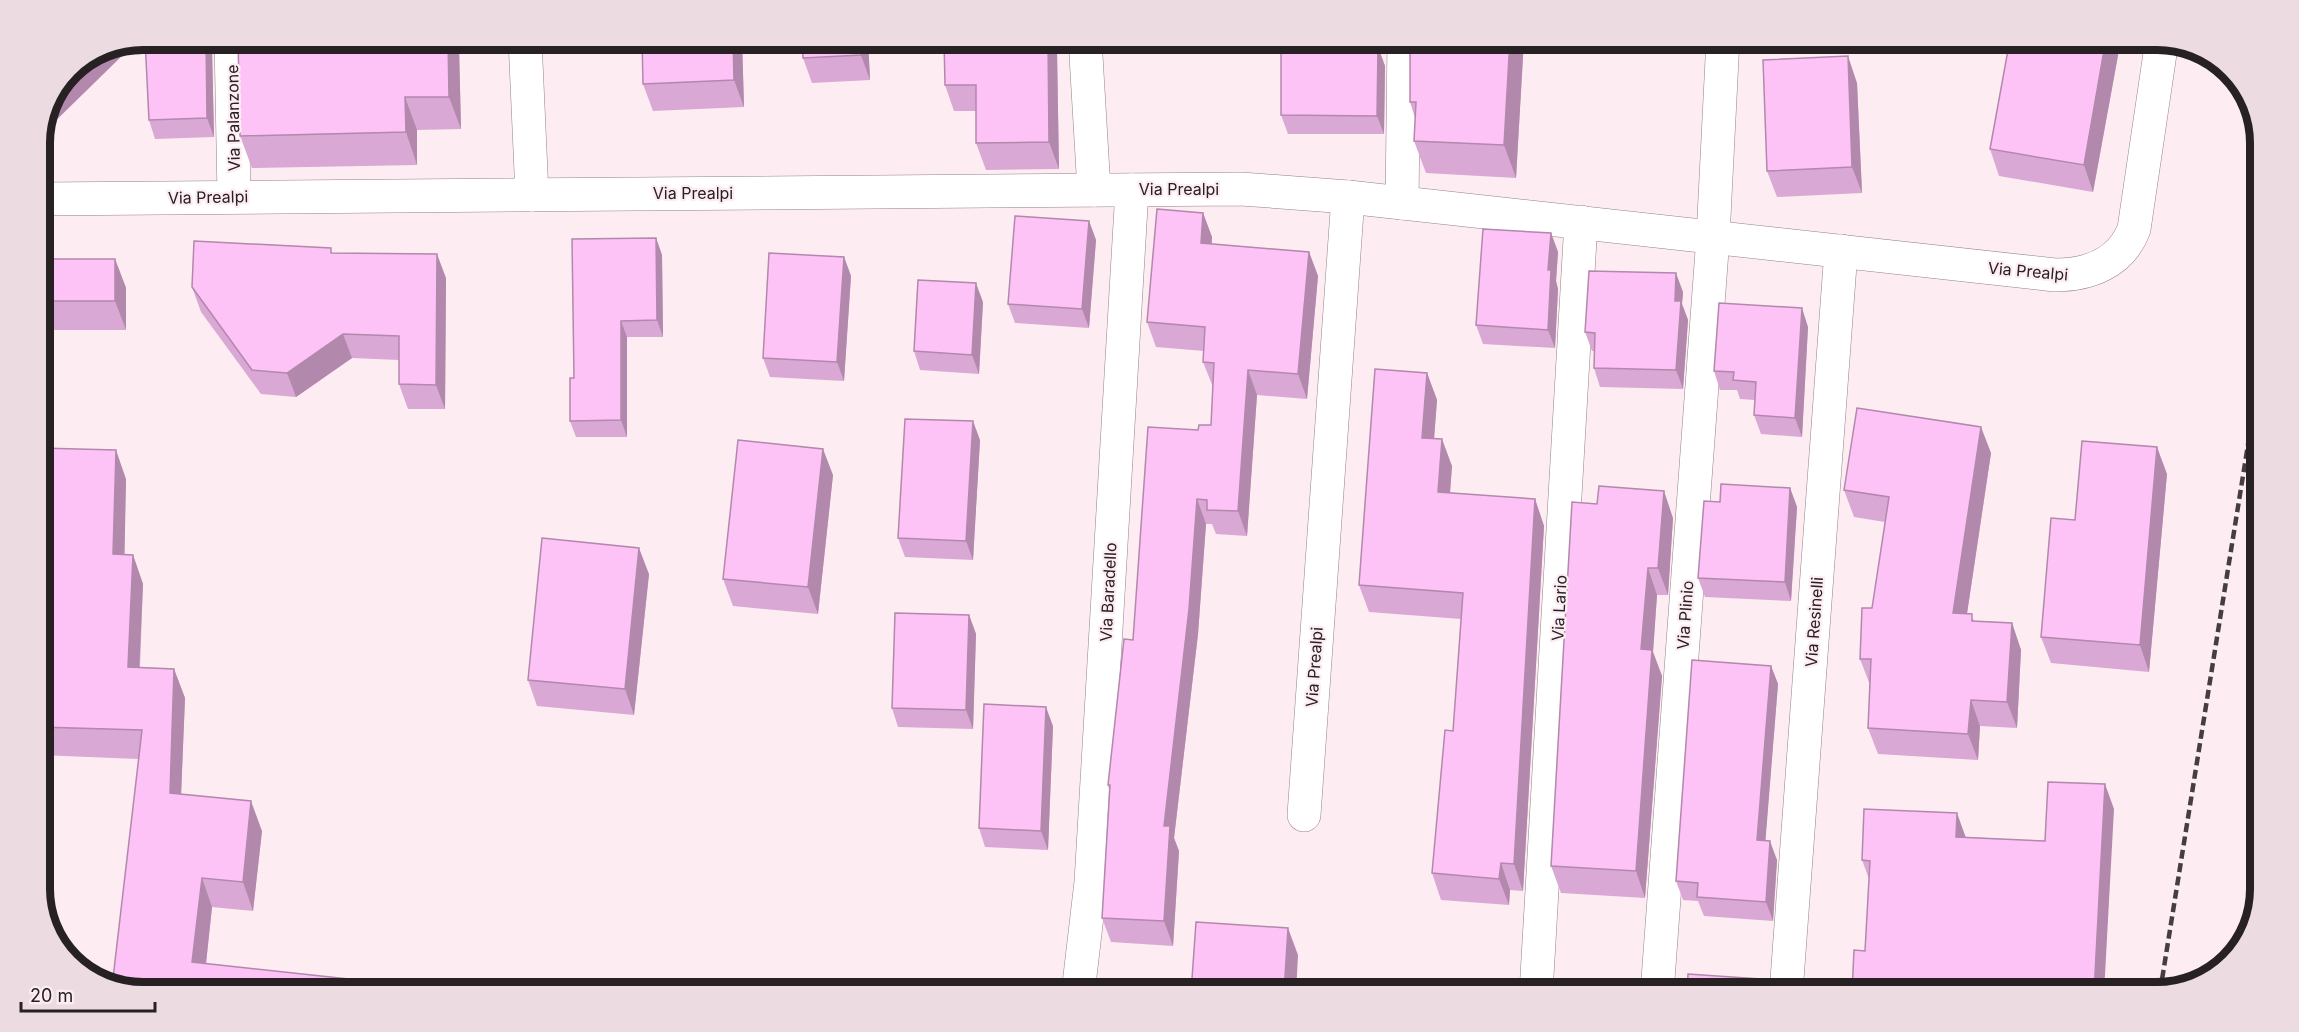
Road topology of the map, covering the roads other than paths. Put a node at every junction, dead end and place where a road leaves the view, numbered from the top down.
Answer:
1 (231, 50) edge
2 (525, 50) edge
3 (1086, 50) edge
4 (1404, 50) edge
5 (1722, 50) edge
6 (2160, 50) edge
7 (1132, 189) junction
8 (1094, 190) junction
9 (532, 195) junction
10 (1348, 196) junction
11 (234, 197) junction
12 (50, 199) edge
13 (1402, 203) junction
14 (1581, 222) junction
15 (1713, 237) junction
16 (1842, 251) junction
17 (1304, 815) dead end
18 (1078, 982) edge
19 (1537, 982) edge
20 (1658, 982) edge
21 (1787, 982) edge

1 - 11 street, Via Palanzone
2 - 9 street
3 - 8 street
4 - 13 street
5 - 15 street
6 - 16 street, Via Prealpi
7 - 8 street, Via Prealpi
7 - 10 street, Via Prealpi
7 - 18 street, Via Baradello
8 - 9 street, Via Prealpi
9 - 11 street, Via Prealpi
10 - 13 street, Via Prealpi
10 - 17 street, Via Prealpi
11 - 12 street, Via Prealpi
13 - 14 street, Via Prealpi
14 - 15 street, Via Prealpi
14 - 19 street, Via Lario
15 - 16 street, Via Prealpi
15 - 20 street, Via Plinio
16 - 21 street, Via Resinelli

